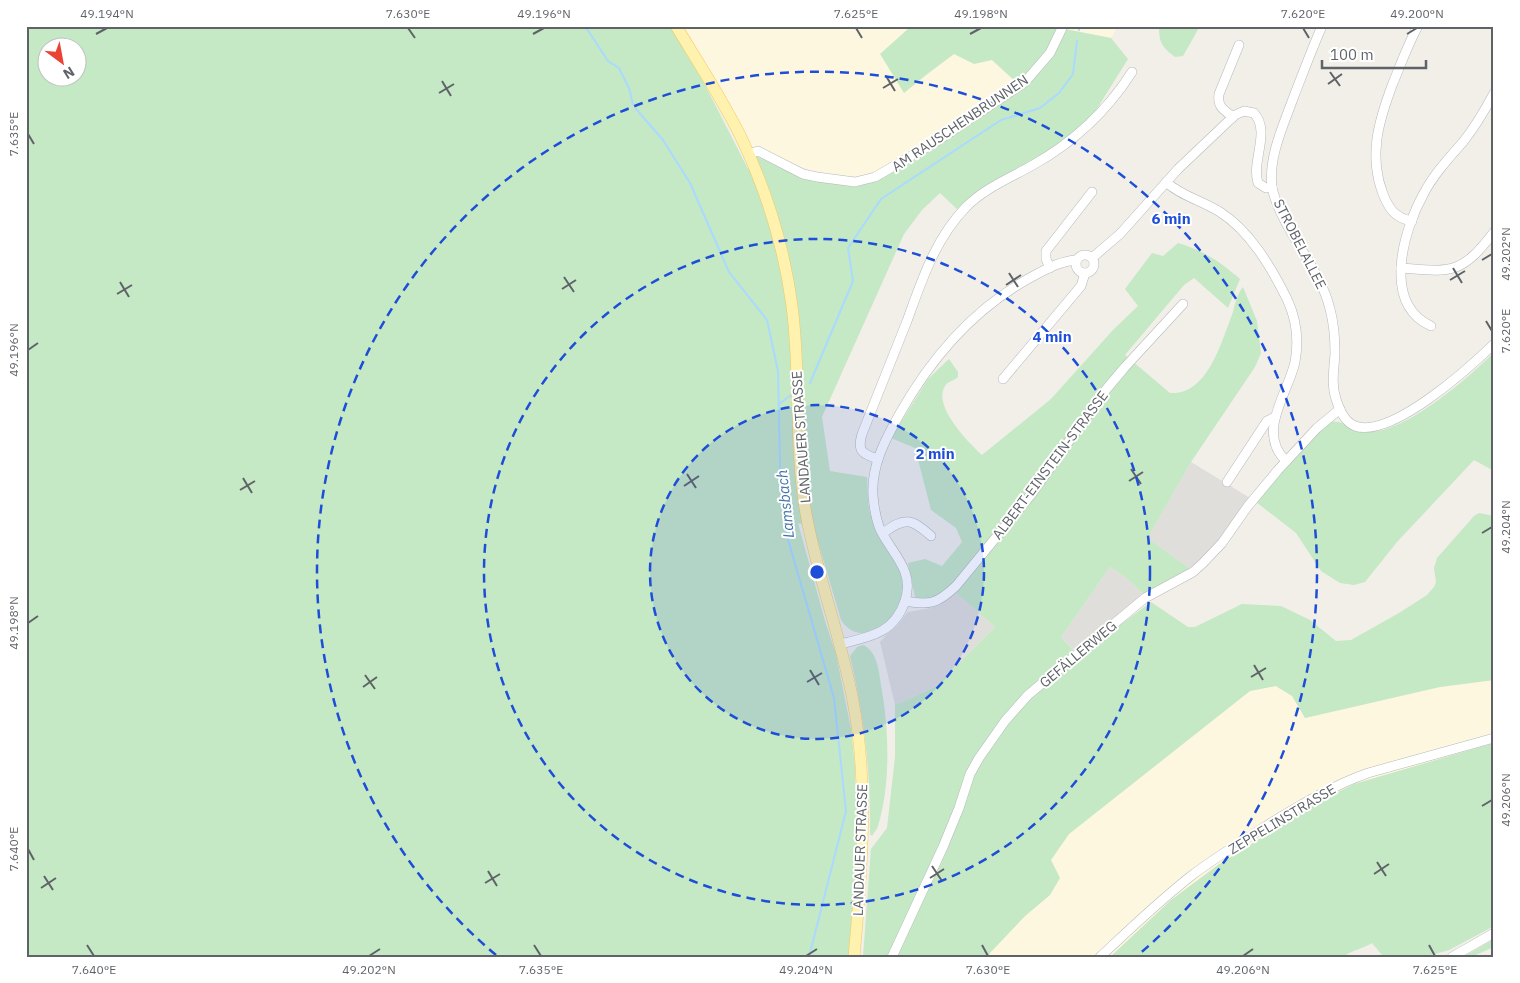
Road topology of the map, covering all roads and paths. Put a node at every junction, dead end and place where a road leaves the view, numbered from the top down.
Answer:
1 (676, 26) edge
2 (1063, 26) edge
3 (1322, 26) edge
4 (1418, 26) edge
5 (1239, 45) dead end
6 (1132, 72) dead end
7 (1494, 93) edge
8 (1233, 117) junction
9 (749, 154) junction
10 (1166, 182) junction
11 (1272, 187) junction
12 (1092, 192) dead end
13 (1412, 221) junction
14 (1494, 232) edge
15 (1092, 258) junction
16 (1076, 260) junction
17 (1050, 268) junction
18 (1401, 268) junction
19 (1085, 273) junction
20 (1183, 304) dead end
21 (1431, 326) dead end
22 (1494, 344) edge
23 (1490, 354) edge
24 (1002, 379) dead end
25 (1340, 409) junction
26 (1275, 417) junction
27 (878, 459) junction
28 (1286, 461) junction
29 (1227, 482) dead end
30 (883, 534) junction
31 (931, 536) dead end
32 (905, 601) junction
33 (840, 644) junction
34 (1494, 738) edge
35 (1494, 933) edge
36 (854, 957) edge
37 (892, 957) edge
38 (1100, 957) edge
39 (1452, 957) edge

1 - 9 main road, LANDAUER STRASSE
2 - 9 street, AM RAUSCHENBRUNNEN
3 - 11 street, STROBELALLEE
4 - 13 street
5 - 8 street
6 - 27 street
7 - 13 street
8 - 10 street
8 - 11 street
9 - 33 main road, LANDAUER STRASSE
10 - 15 street
10 - 26 street
11 - 25 street, STROBELALLEE
12 - 17 street
13 - 18 street
14 - 18 street
15 - 16 street
15 - 19 street
16 - 17 street
16 - 19 street
17 - 27 street
18 - 21 street
19 - 24 street
20 - 32 street, ALBERT-EINSTEIN-STRASSE
22 - 23 street
23 - 25 street
25 - 28 street, GEFÄLLERWEG
26 - 28 street
26 - 29 street
27 - 30 street
28 - 37 street, GEFÄLLERWEG
30 - 31 street
30 - 32 street
32 - 33 street
33 - 36 main road, LANDAUER STRASSE
34 - 38 street, ZEPPELINSTRASSE
35 - 39 street

